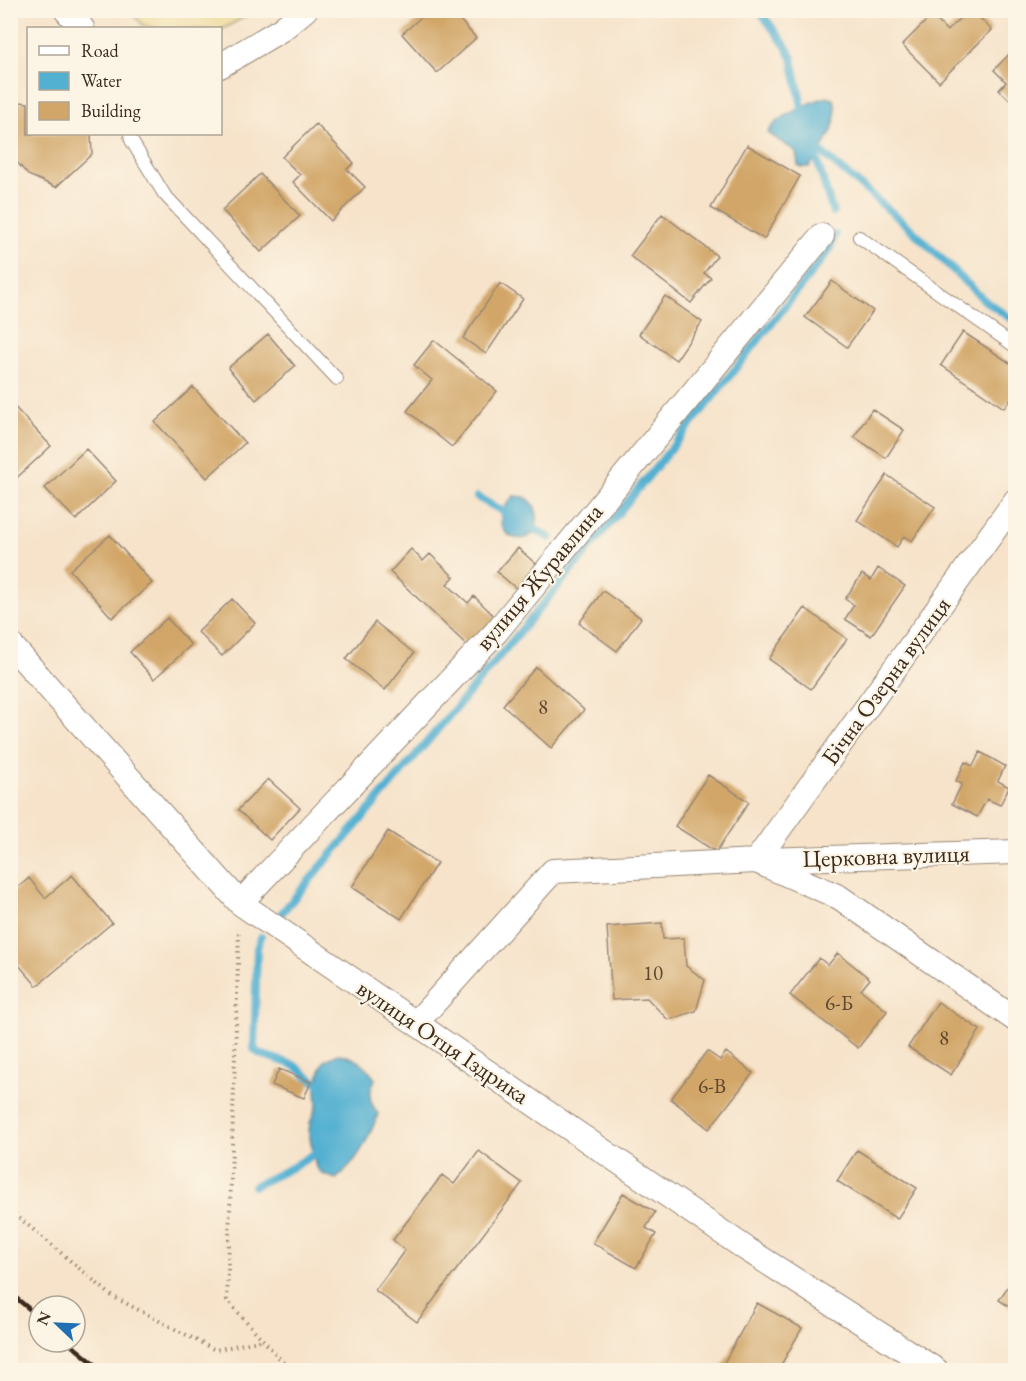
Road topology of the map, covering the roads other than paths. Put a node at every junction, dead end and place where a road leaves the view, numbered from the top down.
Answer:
1 (66, 10) edge
2 (304, 10) edge
3 (81, 27) edge
4 (222, 65) edge
5 (130, 135) edge
6 (822, 236) dead end
7 (859, 237) dead end
8 (1016, 346) edge
9 (337, 379) dead end
10 (1016, 500) edge
11 (10, 644) edge
12 (1016, 852) edge
13 (756, 861) junction
14 (240, 903) junction
15 (1016, 1020) edge
16 (416, 1023) junction
17 (928, 1369) edge

1 - 3 street
2 - 4 street
5 - 9 lane
6 - 14 street, вулиця Журавлина
7 - 8 lane
10 - 13 street, Бічна Озерна вулиця
11 - 14 street, вулиця Отця Іздрика
12 - 13 street, Церковна вулиця
13 - 15 street
13 - 16 street, Церковна вулиця
14 - 16 street, вулиця Отця Іздрика
16 - 17 street, вулиця Отця Іздрика

